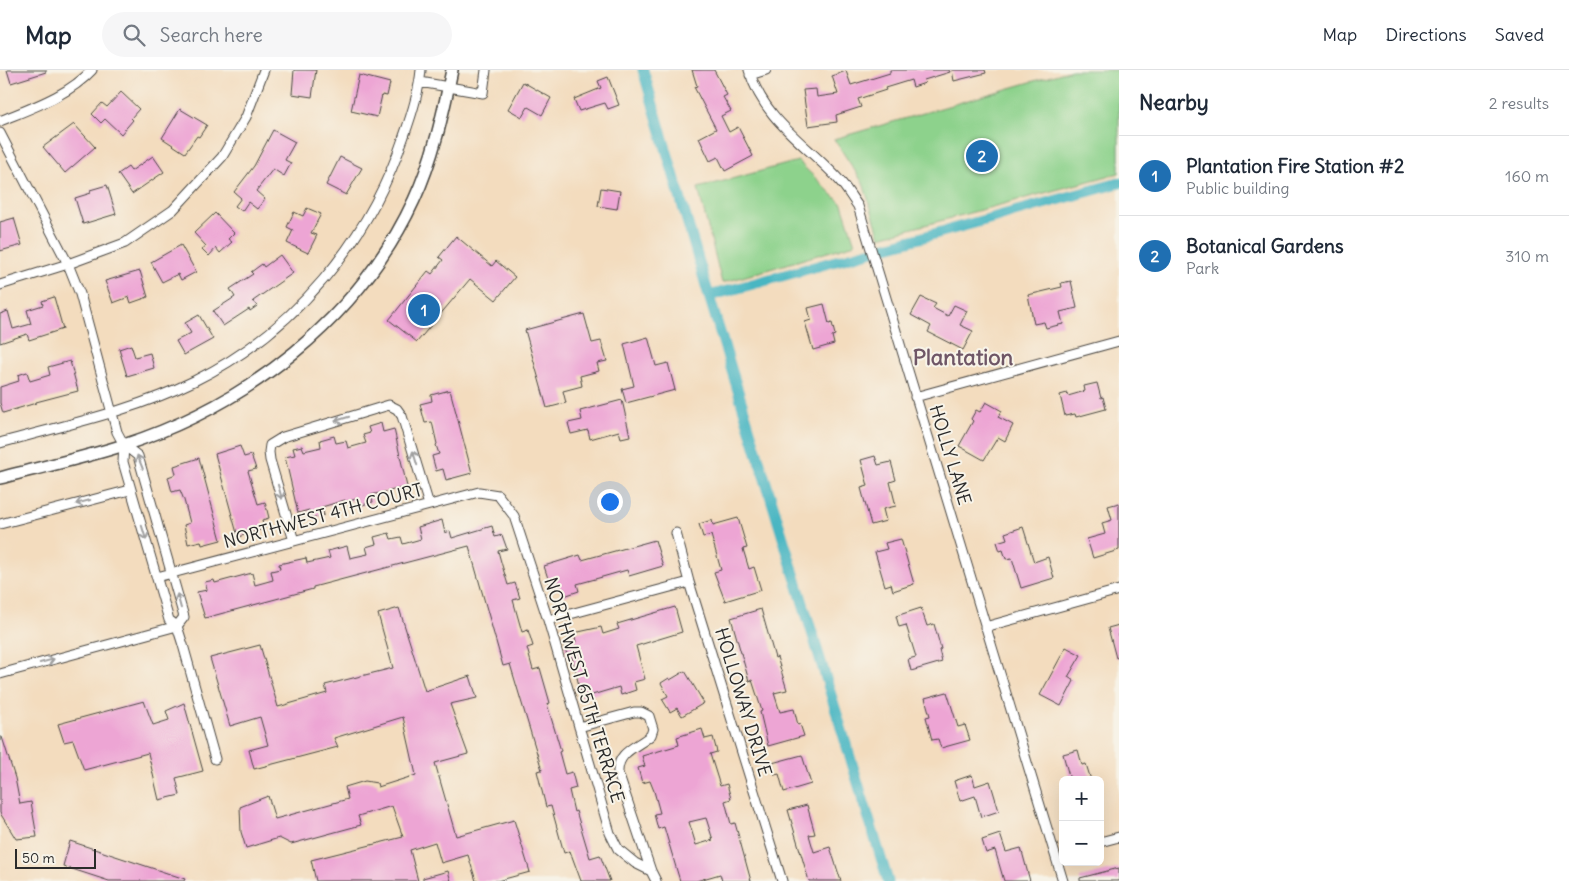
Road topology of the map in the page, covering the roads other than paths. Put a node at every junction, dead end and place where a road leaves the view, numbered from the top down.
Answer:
1 (92, 70) edge
2 (264, 70) edge
3 (421, 70) edge
4 (452, 70) edge
5 (486, 70) edge
6 (766, 70) edge
7 (749, 72) edge
8 (420, 82) junction
9 (449, 87) junction
10 (0, 121) edge
11 (0, 133) edge
12 (68, 264) junction
13 (0, 284) edge
14 (1119, 342) edge
15 (915, 397) junction
16 (111, 412) junction
17 (0, 443) edge
18 (124, 445) junction
19 (0, 478) edge
20 (130, 490) junction
21 (498, 495) joint
22 (429, 505) junction
23 (0, 524) edge
24 (676, 533) dead end
25 (294, 541) junction
26 (172, 573) junction
27 (157, 577) junction
28 (689, 582) junction
29 (1119, 590) edge
30 (548, 620) junction
31 (177, 626) junction
32 (986, 627) junction
33 (0, 674) edge
34 (579, 727) junction
35 (215, 759) dead end
36 (1119, 837) edge
37 (1104, 841) edge
38 (1059, 853) edge
39 (1061, 866) edge
40 (651, 871) junction
41 (656, 881) edge
42 (782, 881) edge
43 (1063, 881) edge

1 - 10 street
2 - 12 street
3 - 8 street
4 - 9 street
5 - 9 street
6 - 7 street
7 - 15 street, HOLLY LANE
8 - 9 street
8 - 16 street
9 - 18 street
11 - 12 street
12 - 13 street
12 - 16 street
14 - 15 street
15 - 32 street, HOLLY LANE
16 - 17 street
16 - 18 street
18 - 19 street
18 - 20 street
26 -> 18 street
20 -> 23 street
20 -> 27 street
21 - 22 street, NORTHWEST 4TH COURT
21 - 30 street, NORTHWEST 65TH TERRACE
22 - 25 street, NORTHWEST 4TH COURT
22 -> 25 street
24 - 28 street, HOLLOWAY DRIVE
25 - 26 street, NORTHWEST 4TH COURT
26 - 27 street, NORTHWEST 4TH COURT
31 -> 26 street
27 - 31 street
28 - 30 street
28 - 42 street, HOLLOWAY DRIVE
29 - 32 street
30 - 34 street, NORTHWEST 65TH TERRACE
33 -> 31 street
31 - 35 street
32 - 38 street, HOLLY LANE
34 - 40 street, NORTHWEST 65TH TERRACE
34 - 40 street
36 - 37 street
39 - 43 street, HOLLY LANE
40 - 41 street

